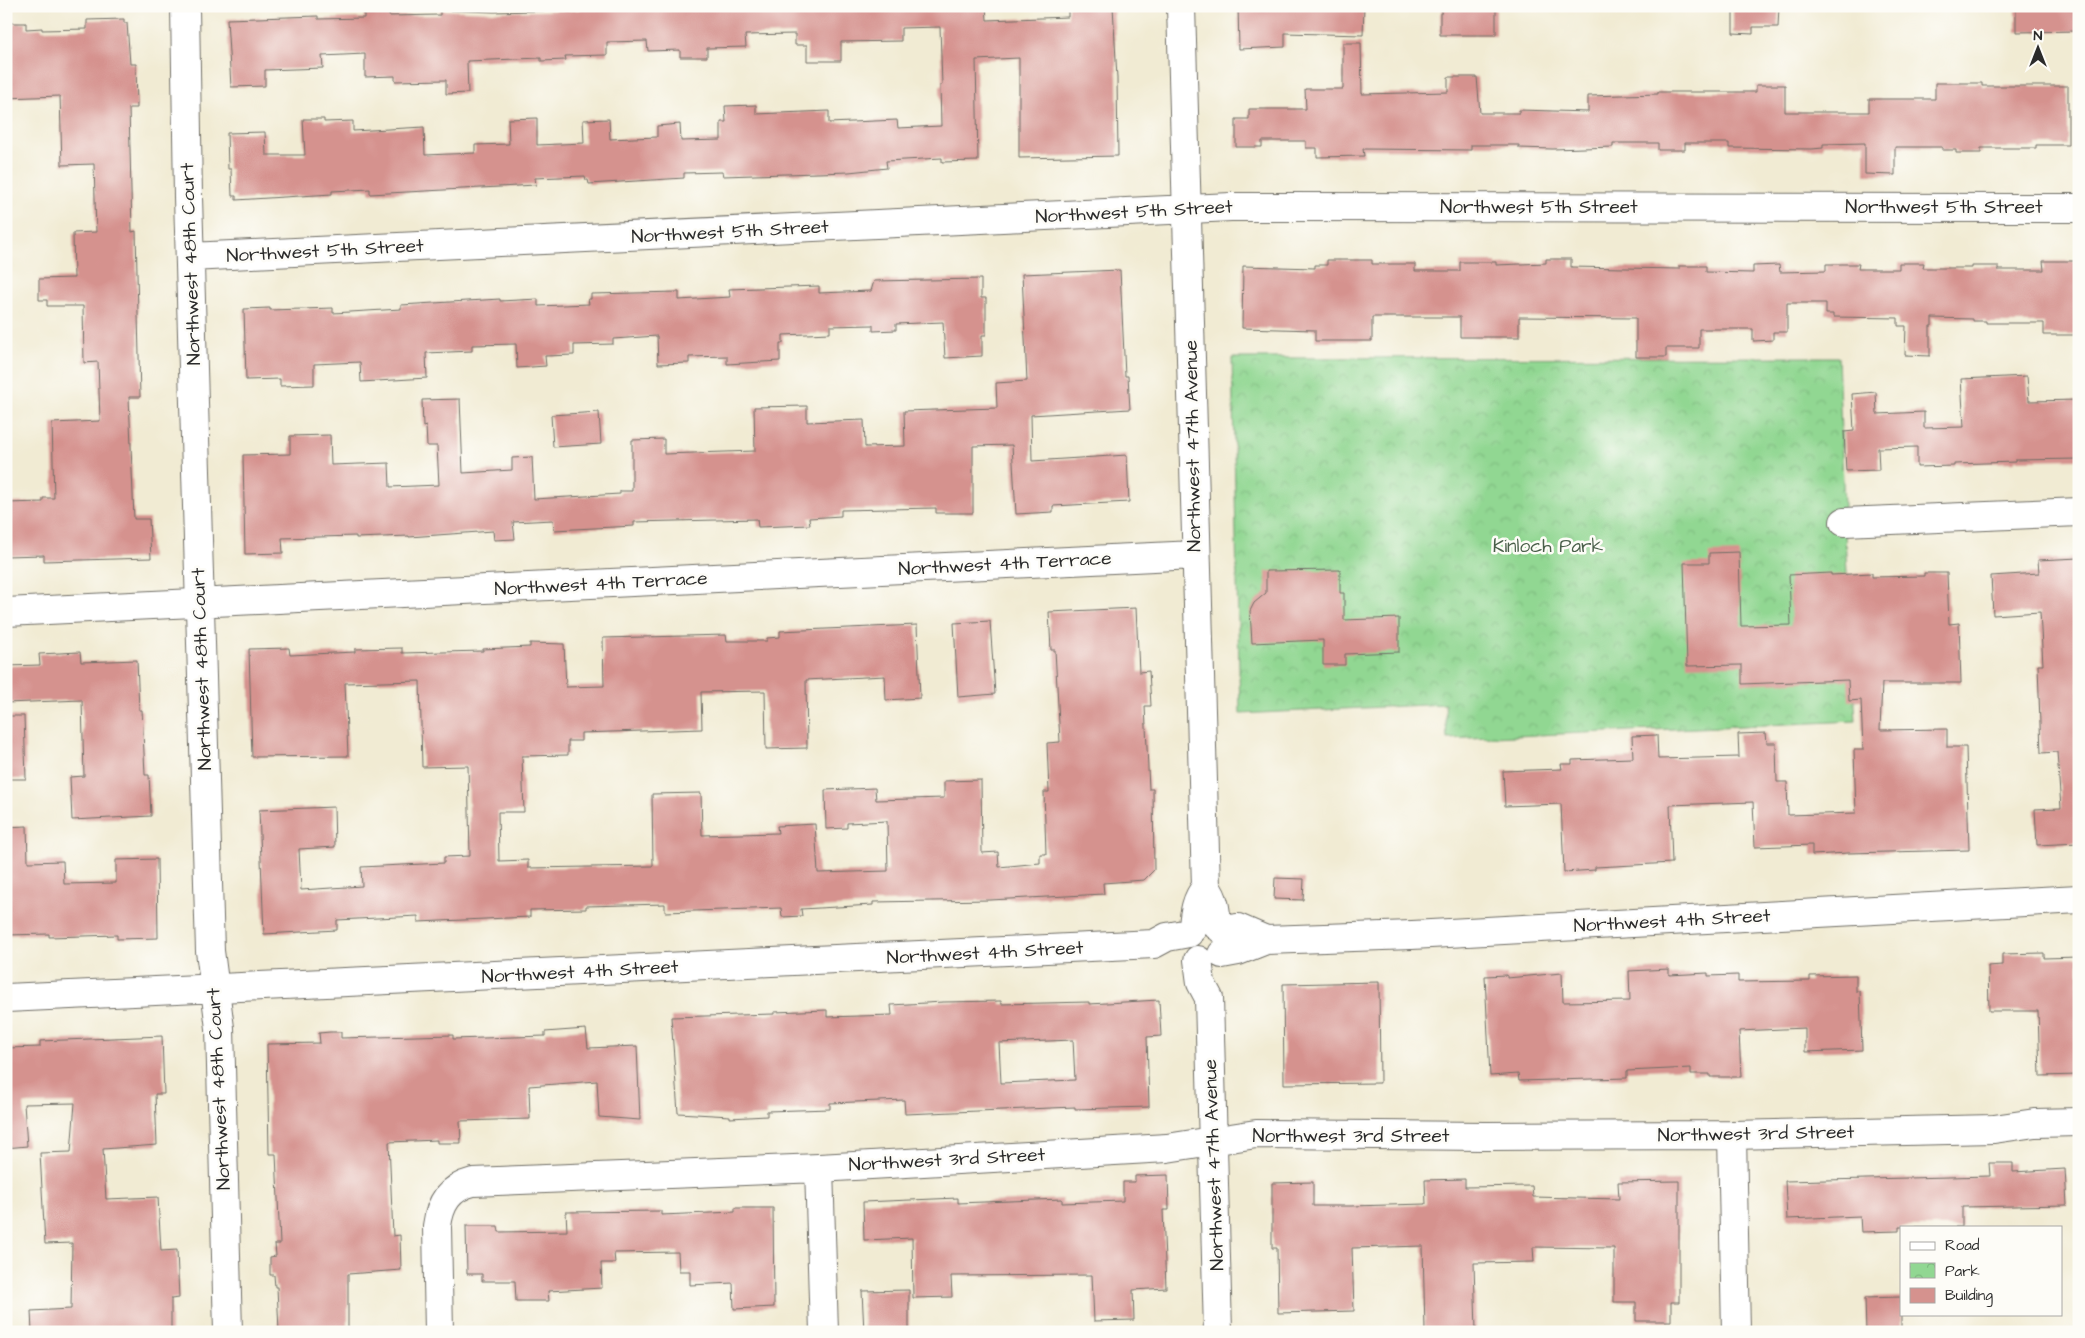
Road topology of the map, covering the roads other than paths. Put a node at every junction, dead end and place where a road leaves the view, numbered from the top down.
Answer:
1 (185, 6) edge
2 (1181, 6) edge
3 (2079, 208) edge
4 (1187, 209) junction
5 (190, 257) junction
6 (2079, 512) edge
7 (1844, 522) dead end
8 (1195, 555) junction
9 (201, 602) junction
10 (6, 612) edge
11 (2079, 899) edge
12 (1206, 943) junction
13 (215, 990) junction
14 (6, 998) edge
15 (2079, 1122) edge
16 (1732, 1135) junction
17 (1214, 1141) junction
18 (819, 1168) junction
19 (228, 1332) edge
20 (439, 1332) edge
21 (824, 1332) edge
22 (1218, 1332) edge
23 (1736, 1332) edge

1 - 5 street, Northwest 48th Court
2 - 4 street, Northwest 47th Avenue
3 - 4 street, Northwest 5th Street
4 - 5 street, Northwest 5th Street
4 - 8 street, Northwest 47th Avenue
5 - 9 street, Northwest 48th Court
6 - 7 street
8 - 9 street, Northwest 4th Terrace
8 - 12 street, Northwest 47th Avenue
9 - 10 street, Northwest 4th Terrace
9 - 13 street, Northwest 48th Court
11 - 12 street, Northwest 4th Street
12 - 13 street, Northwest 4th Street
12 - 17 street, Northwest 47th Avenue
13 - 14 street, Northwest 4th Street
13 - 19 street, Northwest 48th Court
15 - 16 street, Northwest 3rd Street
16 - 17 street, Northwest 3rd Street
16 - 23 street
17 - 18 street, Northwest 3rd Street
17 - 22 street, Northwest 47th Avenue
18 - 20 street, Northwest 3rd Street
18 - 21 street

